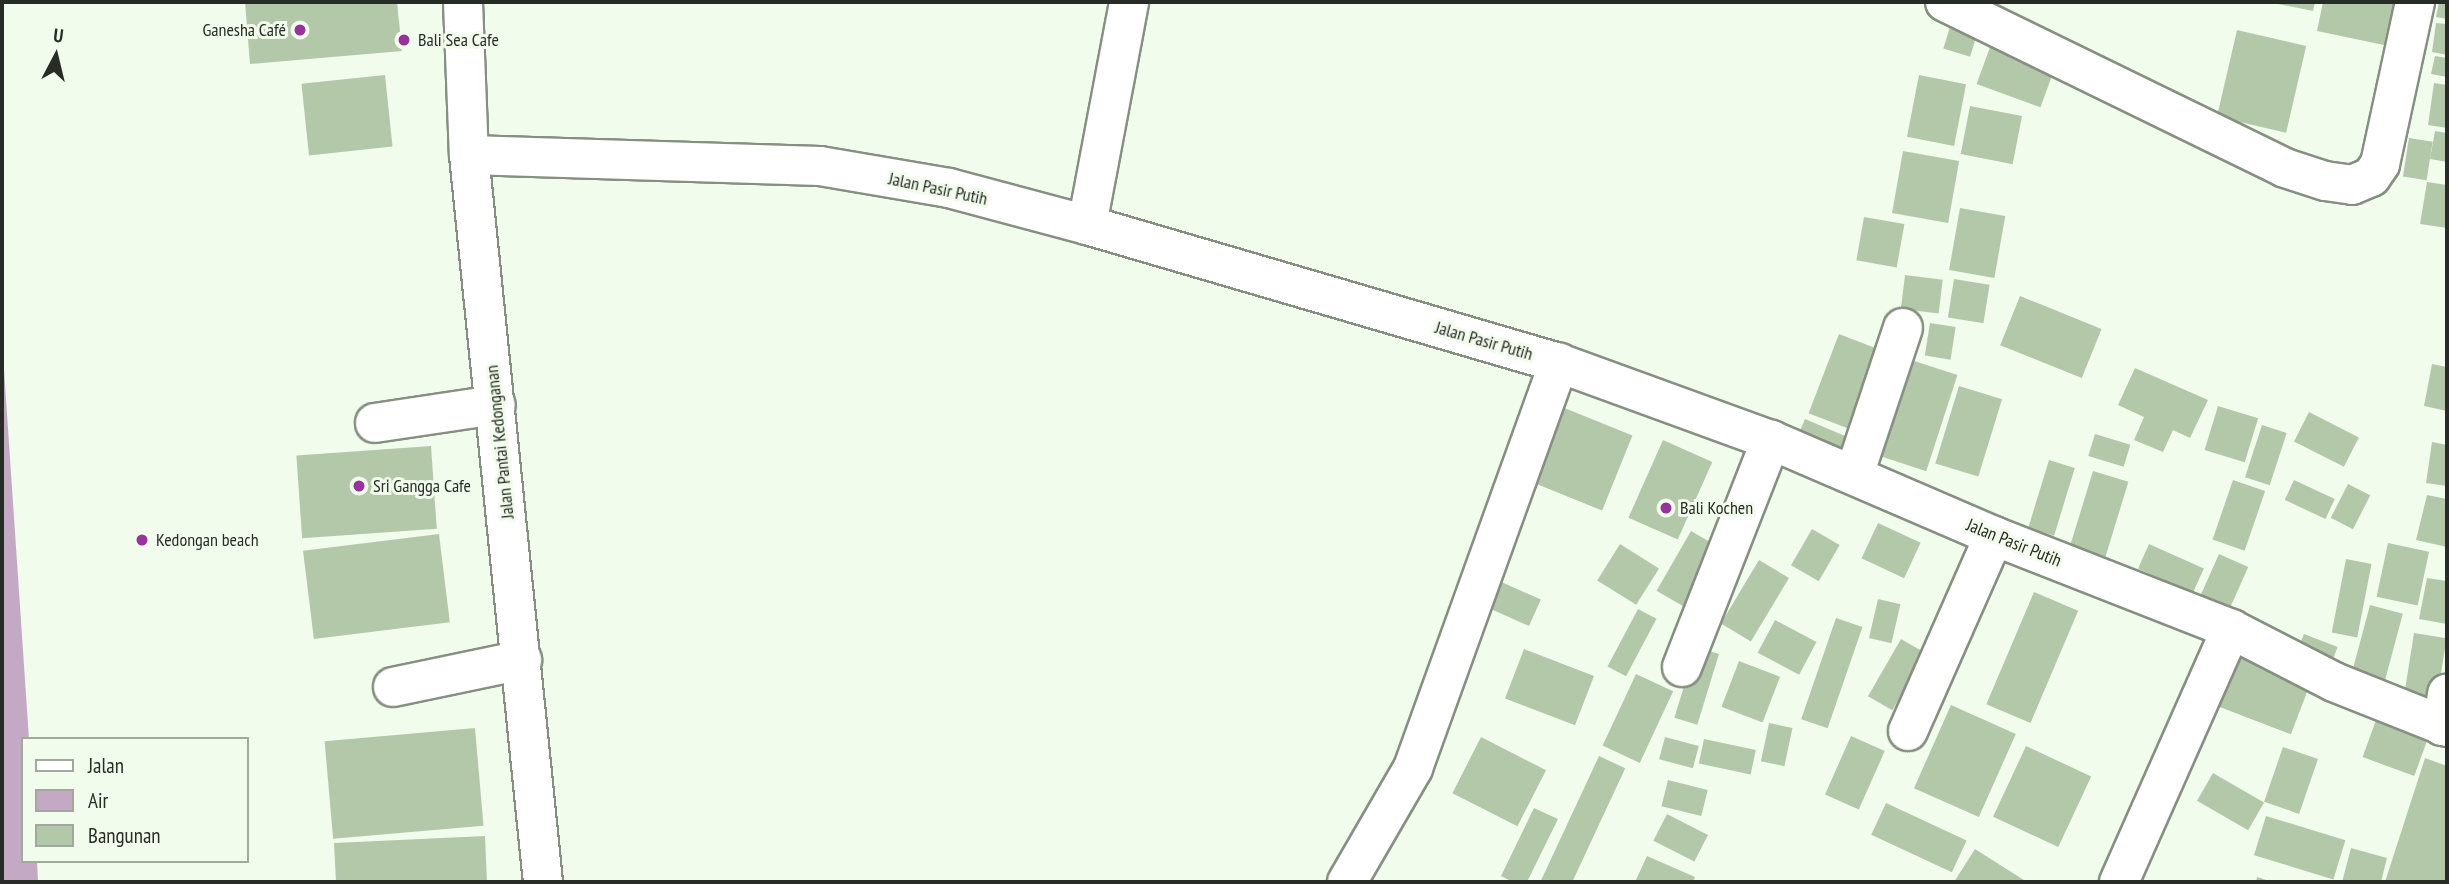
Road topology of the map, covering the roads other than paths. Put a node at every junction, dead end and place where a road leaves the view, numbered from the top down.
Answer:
1 (463, 2) edge
2 (1129, 2) edge
3 (1945, 2) edge
4 (2415, 2) edge
5 (469, 155) junction
6 (1087, 225) junction
7 (1903, 328) dead end
8 (1559, 363) junction
9 (496, 405) junction
10 (375, 423) dead end
11 (1771, 440) junction
12 (1854, 475) junction
13 (1994, 536) junction
14 (2231, 629) junction
15 (522, 660) junction
16 (1682, 667) dead end
17 (393, 687) dead end
18 (2446, 715) edge
19 (1908, 731) dead end
20 (543, 882) edge
21 (1348, 882) edge
22 (2119, 882) edge

1 - 5 street, Jalan Pantai Kedonganan
2 - 6 street
3 - 4 street
5 - 6 street, Jalan Pasir Putih
5 - 9 street, Jalan Pantai Kedonganan
6 - 8 street, Jalan Pasir Putih
7 - 12 street
8 - 11 street, Jalan Pasir Putih
8 - 21 street
9 - 10 street
9 - 15 street, Jalan Pantai Kedonganan
11 - 12 street, Jalan Pasir Putih
11 - 16 street
12 - 13 street, Jalan Pasir Putih
13 - 14 street, Jalan Pasir Putih
13 - 19 street
14 - 18 street, Jalan Pasir Putih
14 - 22 street
15 - 17 street
15 - 20 street, Jalan Pantai Kedonganan

